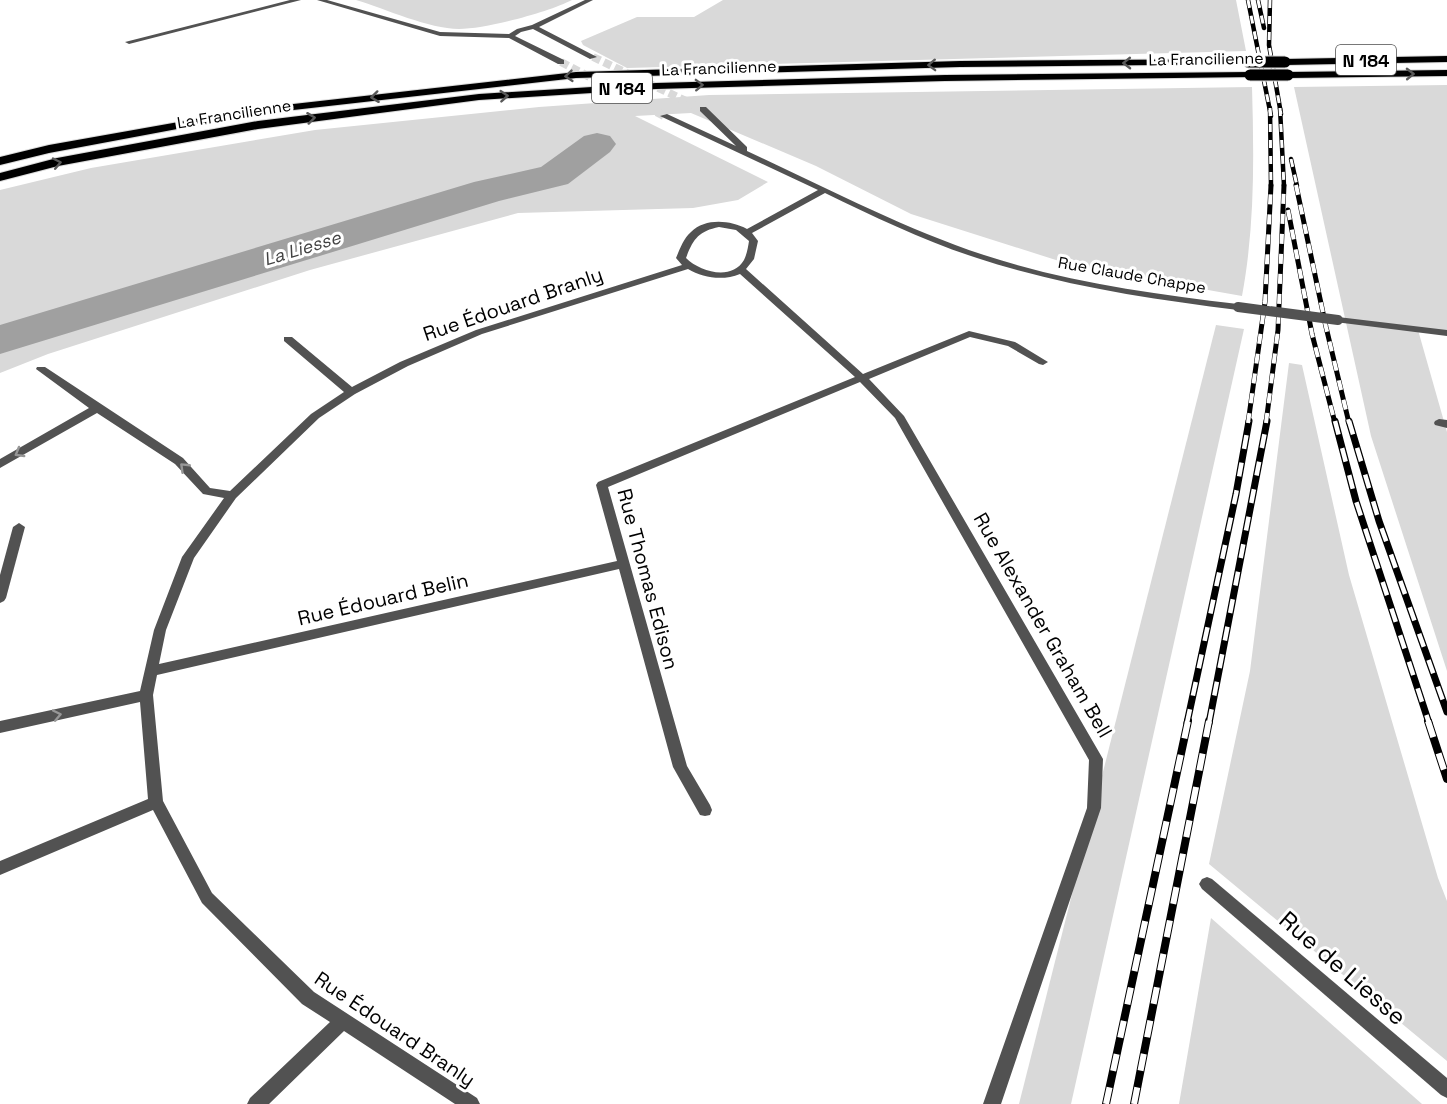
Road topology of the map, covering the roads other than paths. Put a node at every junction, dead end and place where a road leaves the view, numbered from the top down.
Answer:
1 (297, 0) edge
2 (320, 0) edge
3 (590, 0) edge
4 (534, 27) junction
5 (510, 36) junction
6 (129, 42) dead end
7 (593, 57) tunnel mouth
8 (1447, 59) edge
9 (561, 62) tunnel mouth
10 (1447, 73) edge
11 (703, 110) tunnel mouth
12 (664, 116) tunnel mouth
13 (752, 156) junction
14 (0, 161) edge
15 (0, 177) edge
16 (825, 190) junction
17 (748, 232) junction
18 (687, 266) junction
19 (740, 269) junction
20 (1447, 333) edge
21 (288, 339) dead end
22 (1043, 362) dead end
23 (41, 369) dead end
24 (863, 379) junction
25 (351, 392) junction
26 (97, 408) junction
27 (0, 464) edge
28 (232, 495) junction
29 (19, 527) dead end
30 (623, 564) junction
31 (0, 598) edge
32 (153, 671) junction
33 (146, 695) junction
34 (0, 727) edge
35 (156, 802) junction
36 (705, 810) dead end
37 (0, 868) edge
38 (1207, 884) dead end
39 (344, 1020) junction
40 (1447, 1089) edge
41 (256, 1104) edge
42 (471, 1104) edge
43 (992, 1104) edge

1 - 6 street
2 - 5 street
3 - 4 street
4 - 5 street
4 - 7 street
5 - 9 street
8 -> 14 highway, La Francilienne / N 184, bridge
15 -> 10 highway, La Francilienne / N 184, bridge
11 - 13 street
12 - 13 street
13 - 16 street
16 - 17 street
16 - 20 street, Rue Claude Chappe, bridge
17 - 18 street
17 - 19 street
18 - 19 street
18 - 25 street, Rue Édouard Branly
19 - 24 street, Rue Alexander Graham Bell
21 - 25 street
22 - 24 street
23 - 26 street
24 - 30 street, Rue Thomas Edison
24 - 43 street, Rue Alexander Graham Bell
25 - 28 street, Rue Édouard Branly
26 -> 27 street
28 -> 26 street
28 - 32 street, Rue Édouard Branly
29 - 31 street
30 - 32 street, Rue Édouard Belin
30 - 36 street, Rue Thomas Edison
32 - 33 street, Rue Édouard Branly
34 -> 33 street
33 - 35 street, Rue Édouard Branly
35 - 37 street
35 - 39 street, Rue Édouard Branly
38 - 40 street, Rue de Liesse
39 - 41 street
39 - 42 street, Rue Édouard Branly

